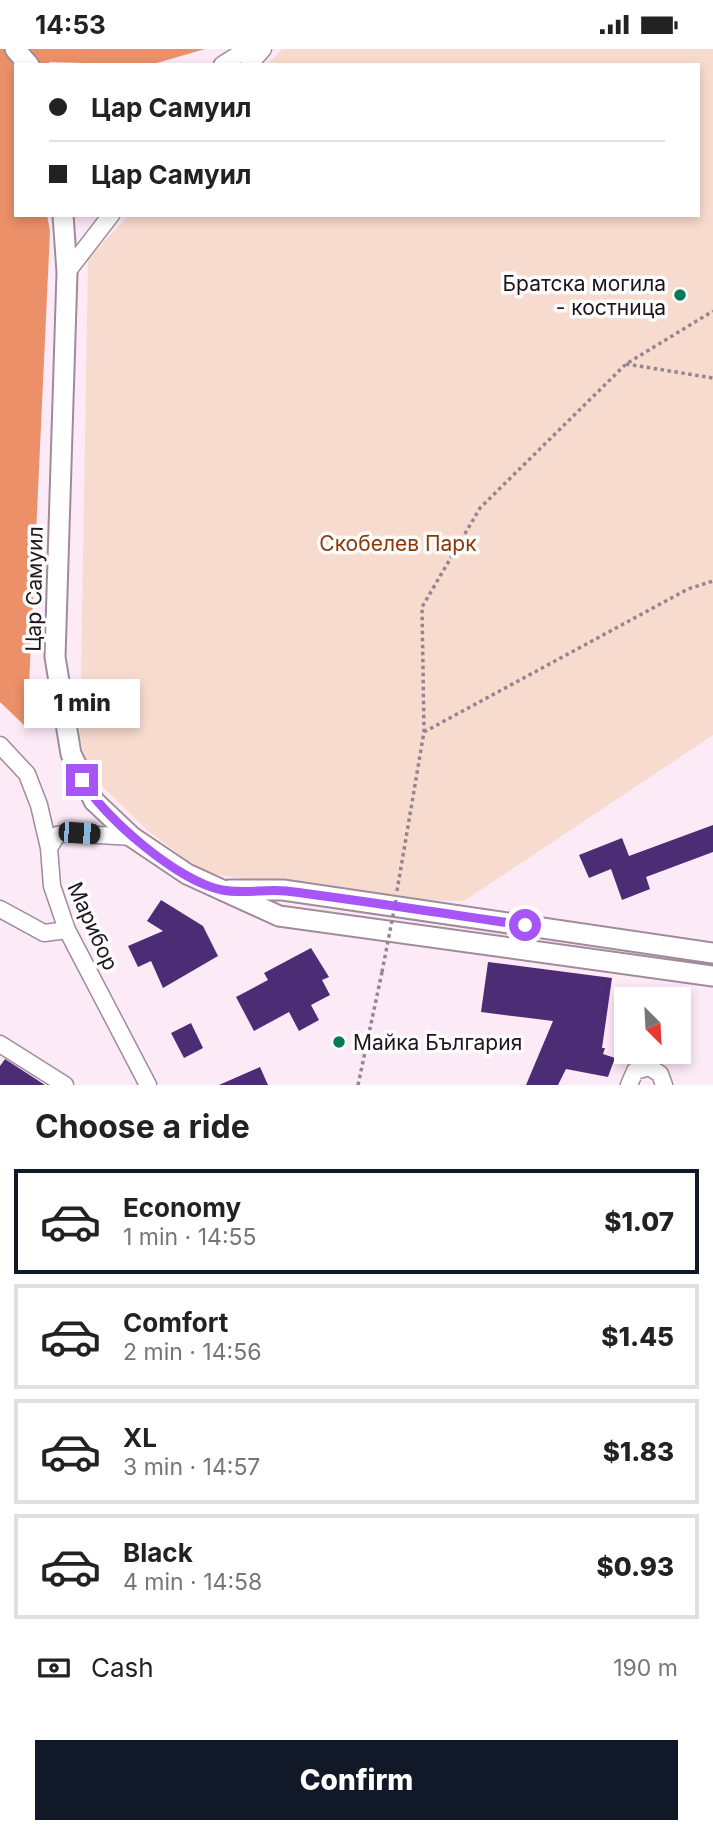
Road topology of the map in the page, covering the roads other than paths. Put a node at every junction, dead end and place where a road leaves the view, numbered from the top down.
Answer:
1 (15, 49) edge
2 (247, 49) edge
3 (264, 49) edge
4 (27, 63) edge
5 (225, 63) edge
6 (251, 63) edge
7 (63, 217) edge
8 (109, 217) edge
9 (67, 272) junction
10 (0, 745) edge
11 (132, 837) junction
12 (49, 848) junction
13 (221, 890) junction
14 (0, 909) edge
15 (67, 930) junction
16 (713, 953) edge
17 (713, 976) edge
18 (0, 1044) edge
19 (65, 1085) edge
20 (148, 1085) edge
21 (629, 1085) edge
22 (664, 1085) edge

1 - 4 street
2 - 5 street
3 - 6 street
7 - 9 street, Цар Самуил
8 - 9 street
9 - 11 street, Цар Самуил
10 - 12 street, Марибор
11 - 12 street
11 - 13 street, Цар Самуил
12 - 15 street, Марибор
13 - 16 street, Цар Самуил
13 - 17 street, Цар Самуил
14 - 15 street
15 - 20 street, Марибор
18 - 19 street
21 - 22 street

